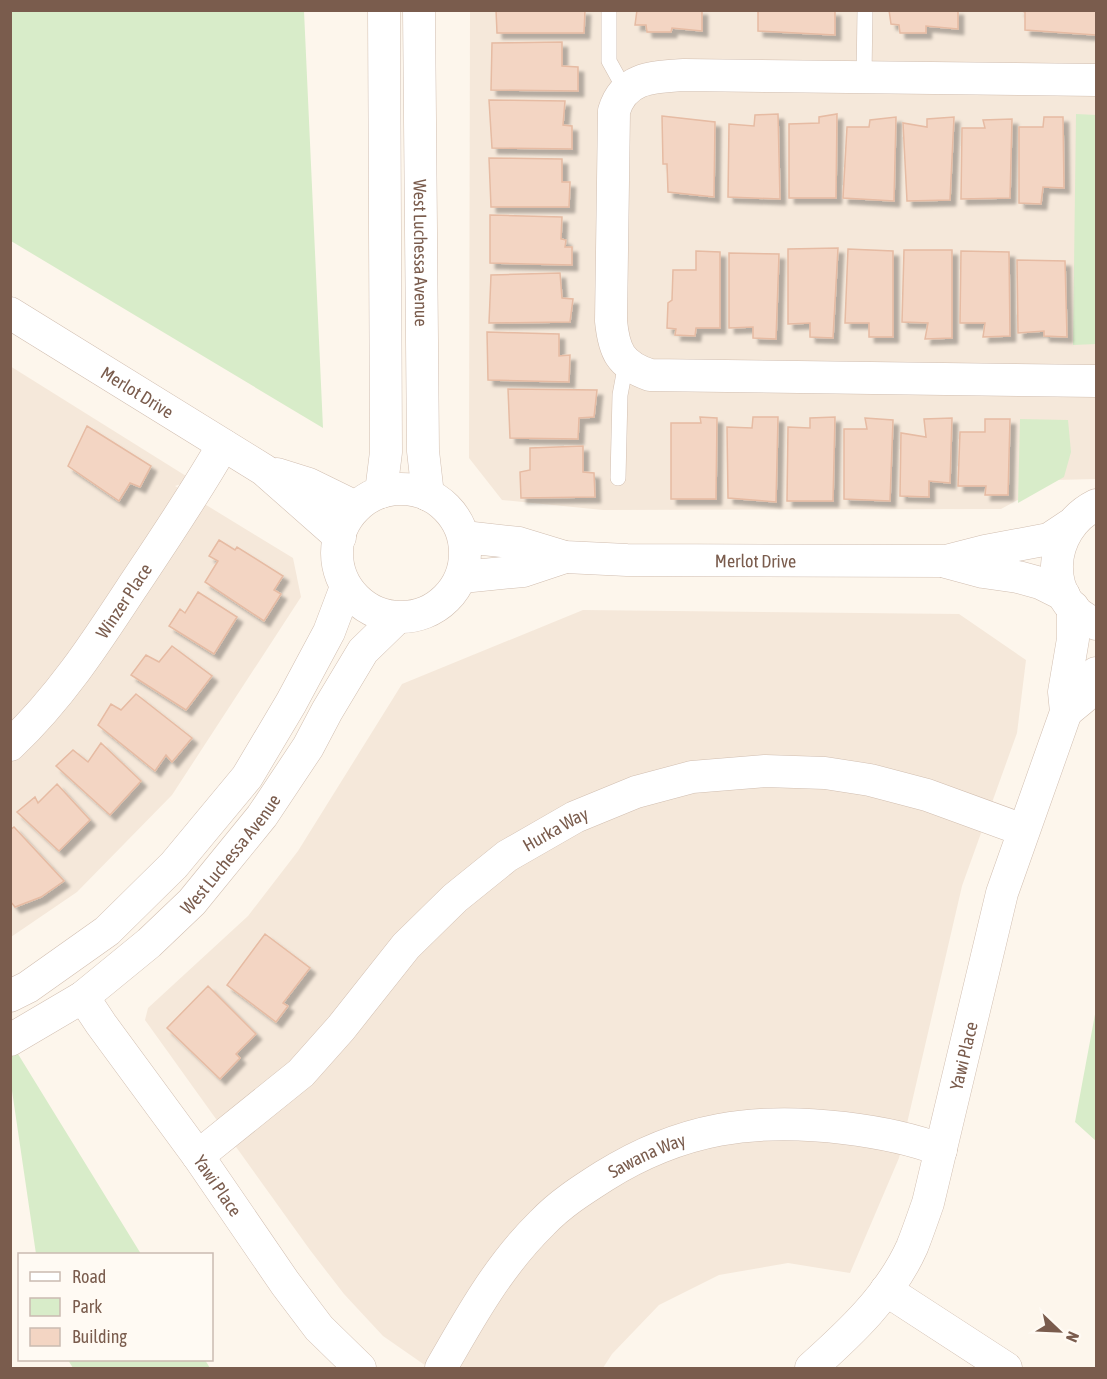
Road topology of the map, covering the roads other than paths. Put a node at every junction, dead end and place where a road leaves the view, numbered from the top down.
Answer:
1 (384, 10) edge
2 (419, 10) edge
3 (609, 10) edge
4 (865, 10) edge
5 (864, 77) junction
6 (1096, 80) edge
7 (626, 90) junction
8 (10, 314) edge
9 (626, 363) junction
10 (1096, 381) edge
11 (223, 445) junction
12 (264, 470) junction
13 (618, 478) dead end
14 (428, 495) junction
15 (368, 499) junction
16 (1096, 505) edge
17 (1070, 525) junction
18 (340, 537) junction
19 (464, 537) junction
20 (565, 557) junction
21 (946, 561) junction
22 (462, 577) junction
23 (346, 587) junction
24 (1078, 608) edge
25 (397, 618) junction
26 (1096, 673) edge
27 (1066, 712) junction
28 (10, 745) edge
29 (1023, 830) junction
30 (10, 996) edge
31 (83, 997) junction
32 (10, 1040) edge
33 (941, 1150) junction
34 (198, 1156) junction
35 (886, 1290) junction
36 (360, 1368) edge
37 (441, 1368) edge
38 (811, 1368) edge
39 (1006, 1368) edge

1 - 15 street, West Luchessa Avenue
2 - 14 street, West Luchessa Avenue
3 - 7 lane
4 - 5 lane
5 - 6 street
5 - 7 street
7 - 9 street
8 - 11 street, Merlot Drive
9 - 10 street
9 - 13 lane
11 - 12 street, Merlot Drive
11 - 28 street, Winzer Place
12 - 15 street, Merlot Drive
12 - 18 street, Merlot Drive
14 - 15 street, Merlot Drive
14 - 19 street, Merlot Drive
15 - 18 street
16 - 17 street, Merlot Drive
17 - 21 street, Merlot Drive
17 - 24 street, Merlot Drive
18 - 23 street
19 - 20 street, Merlot Drive
19 - 22 street, Merlot Drive
20 - 21 street, Merlot Drive
20 - 22 street, Merlot Drive
21 - 24 street, Merlot Drive
22 - 25 street
23 - 25 street
23 - 30 street, West Luchessa Avenue
24 - 27 street
25 - 31 street, West Luchessa Avenue
26 - 27 street
27 - 29 street, Yawi Place
29 - 33 street, Yawi Place
29 - 34 street, Hurka Way
31 - 32 street, West Luchessa Avenue
31 - 34 street, Yawi Place
33 - 35 street, Yawi Place
33 - 37 street, Sawana Way
34 - 36 street, Yawi Place
35 - 38 street, Yawi Place
35 - 39 street

